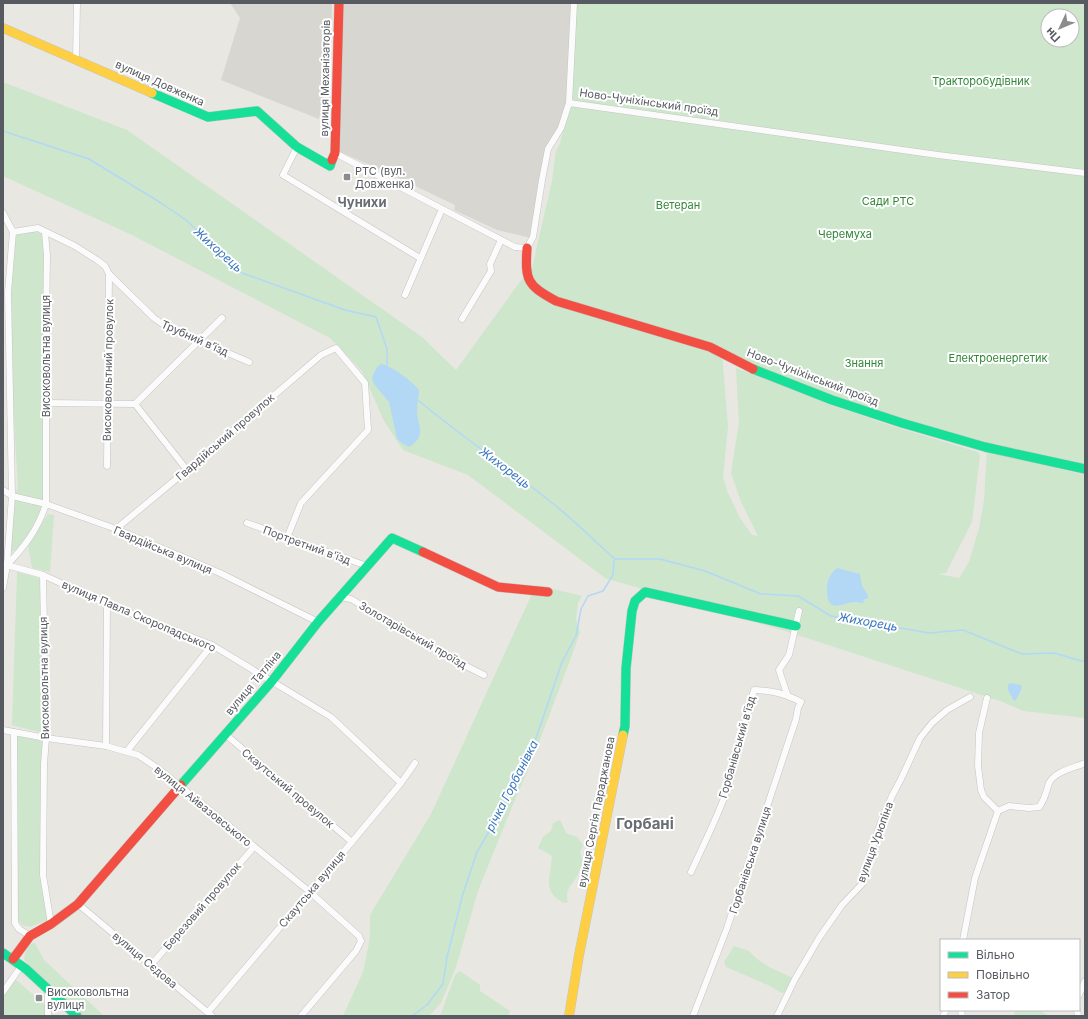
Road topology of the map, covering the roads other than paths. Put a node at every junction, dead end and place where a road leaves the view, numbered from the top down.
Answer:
1 (77, 3) edge
2 (339, 3) edge
3 (574, 3) edge
4 (3, 28) edge
5 (76, 59) junction
6 (569, 103) junction
7 (297, 147) junction
8 (335, 153) junction
9 (1085, 173) edge
10 (442, 209) junction
11 (3, 214) edge
12 (13, 232) junction
13 (45, 233) junction
14 (501, 240) junction
15 (527, 248) junction
16 (420, 258) junction
17 (109, 274) junction
18 (8, 292) junction
19 (405, 295) dead end
20 (3, 298) edge
21 (222, 318) dead end
22 (462, 319) dead end
23 (200, 340) junction
24 (249, 362) dead end
25 (3, 403) edge
26 (10, 403) junction
27 (46, 403) junction
28 (109, 404) junction
29 (135, 404) junction
30 (107, 466) dead end
31 (1085, 469) edge
32 (187, 470) junction
33 (3, 490) edge
34 (12, 496) junction
35 (46, 504) junction
36 (247, 523) dead end
37 (116, 529) junction
38 (288, 538) junction
39 (5, 565) edge
40 (367, 566) junction
41 (42, 575) junction
42 (3, 588) edge
43 (548, 592) dead end
44 (341, 597) junction
45 (107, 604) junction
46 (800, 611) dead end
47 (318, 622) junction
48 (796, 626) junction
49 (212, 645) junction
50 (484, 675) dead end
51 (272, 681) junction
52 (787, 694) junction
53 (970, 697) dead end
54 (987, 698) dead end
55 (801, 702) joint
56 (3, 730) edge
57 (14, 732) junction
58 (225, 734) junction
59 (46, 738) junction
60 (106, 746) junction
61 (127, 751) junction
62 (415, 763) dead end
63 (1085, 764) edge
64 (401, 782) junction
65 (180, 786) junction
66 (998, 811) junction
67 (352, 842) junction
68 (254, 847) junction
69 (691, 872) dead end
70 (310, 892) junction
71 (78, 904) junction
72 (51, 924) junction
73 (30, 936) junction
74 (963, 939) edge
75 (3, 953) edge
76 (13, 958) junction
77 (22, 965) junction
78 (151, 966) junction
79 (1085, 982) edge
80 (48, 988) junction
81 (3, 992) edge
82 (1080, 993) edge
83 (210, 1014) edge
84 (48, 1016) edge
85 (77, 1016) edge
86 (301, 1016) edge
87 (569, 1016) edge
88 (693, 1016) edge
89 (777, 1016) edge

1 - 5 street
2 - 8 street, вулиця Механізаторів
3 - 6 street, Ново-Чуніхінський проїзд
4 - 5 street, вулиця Довженка
5 - 7 street, вулиця Довженка
6 - 9 street, Ново-Чуніхінський проїзд
6 - 15 street
7 - 8 street, вулиця Довженка
7 - 16 street
8 - 10 street
10 - 14 street
10 - 16 street
11 - 12 street
12 - 13 street, Трубний в’їзд
12 - 18 street
13 - 17 street, Трубний в’їзд
13 - 27 street, Високовольтна вулиця
14 - 15 street
14 - 22 street
15 - 31 street, Ново-Чуніхінський проїзд
16 - 19 street
17 - 23 street, Трубний в’їзд
17 - 28 street, Високовольтний провулок
18 - 20 street
18 - 26 street
21 - 23 street
23 - 24 street, Трубний в’їзд
23 - 29 street
25 - 26 street
26 - 34 street
27 - 28 street
27 - 35 street, Високовольтна вулиця
28 - 29 street
28 - 30 street, Високовольтний провулок
29 - 32 street
32 - 37 street, Гвардійський провулок
32 - 38 street, Гвардійський провулок
33 - 34 street, Гвардійська вулиця
34 - 35 street, Гвардійська вулиця
34 - 39 street
35 - 37 street, Гвардійська вулиця
35 - 39 street, Високовольтна вулиця
36 - 38 street, Портретний в'їзд
37 - 47 street, Гвардійська вулиця
38 - 40 street, Портретний в'їзд
39 - 41 street, вулиця Павла Скоропадського
39 - 42 street
40 - 43 street, вулиця Татліна
40 - 44 street, вулиця Татліна
41 - 45 street, вулиця Павла Скоропадського
41 - 59 street, Високовольтна вулиця
44 - 47 street, вулиця Татліна
44 - 50 street, Золотарівський проїзд
45 - 49 street, вулиця Павла Скоропадського
45 - 60 street
46 - 48 street
47 - 51 street, вулиця Татліна
48 - 52 street
48 - 87 street, вулиця Сергія Параджанова
49 - 51 street, вулиця Павла Скоропадського
49 - 61 street
51 - 58 street, вулиця Татліна
51 - 64 street, вулиця Павла Скоропадського
52 - 55 street, Горбанівський в'їзд
52 - 69 street, Горбанівський в'їзд
53 - 89 street, вулиця Урюпіна
54 - 66 street
55 - 88 street, Горбанівська вулиця
56 - 57 street, вулиця Айвазовського
57 - 59 street, вулиця Айвазовського
57 - 73 street
58 - 65 street, вулиця Татліна
58 - 67 street, Скаутський провулок
59 - 60 street, вулиця Айвазовського
59 - 72 street, Високовольтна вулиця
60 - 61 street, вулиця Айвазовського
61 - 65 street, вулиця Айвазовського
62 - 64 street, Скаутська вулиця
63 - 66 street
64 - 67 street, Скаутська вулиця
65 - 68 street, вулиця Айвазовського
65 - 71 street, вулиця Татліна
66 - 74 street
67 - 70 street, Скаутська вулиця
68 - 70 street, вулиця Айвазовського
68 - 78 street, Березовий провулок
70 - 83 street, Скаутська вулиця
70 - 86 street, вулиця Айвазовського
71 - 72 street, вулиця Татліна
71 - 78 street, вулиця Сєдова
72 - 73 street, вулиця Татліна
73 - 76 street, вулиця Татліна
75 - 76 street
76 - 77 street
77 - 80 street
77 - 81 street
78 - 83 street, вулиця Сєдова
79 - 82 street
80 - 84 street
80 - 85 street

